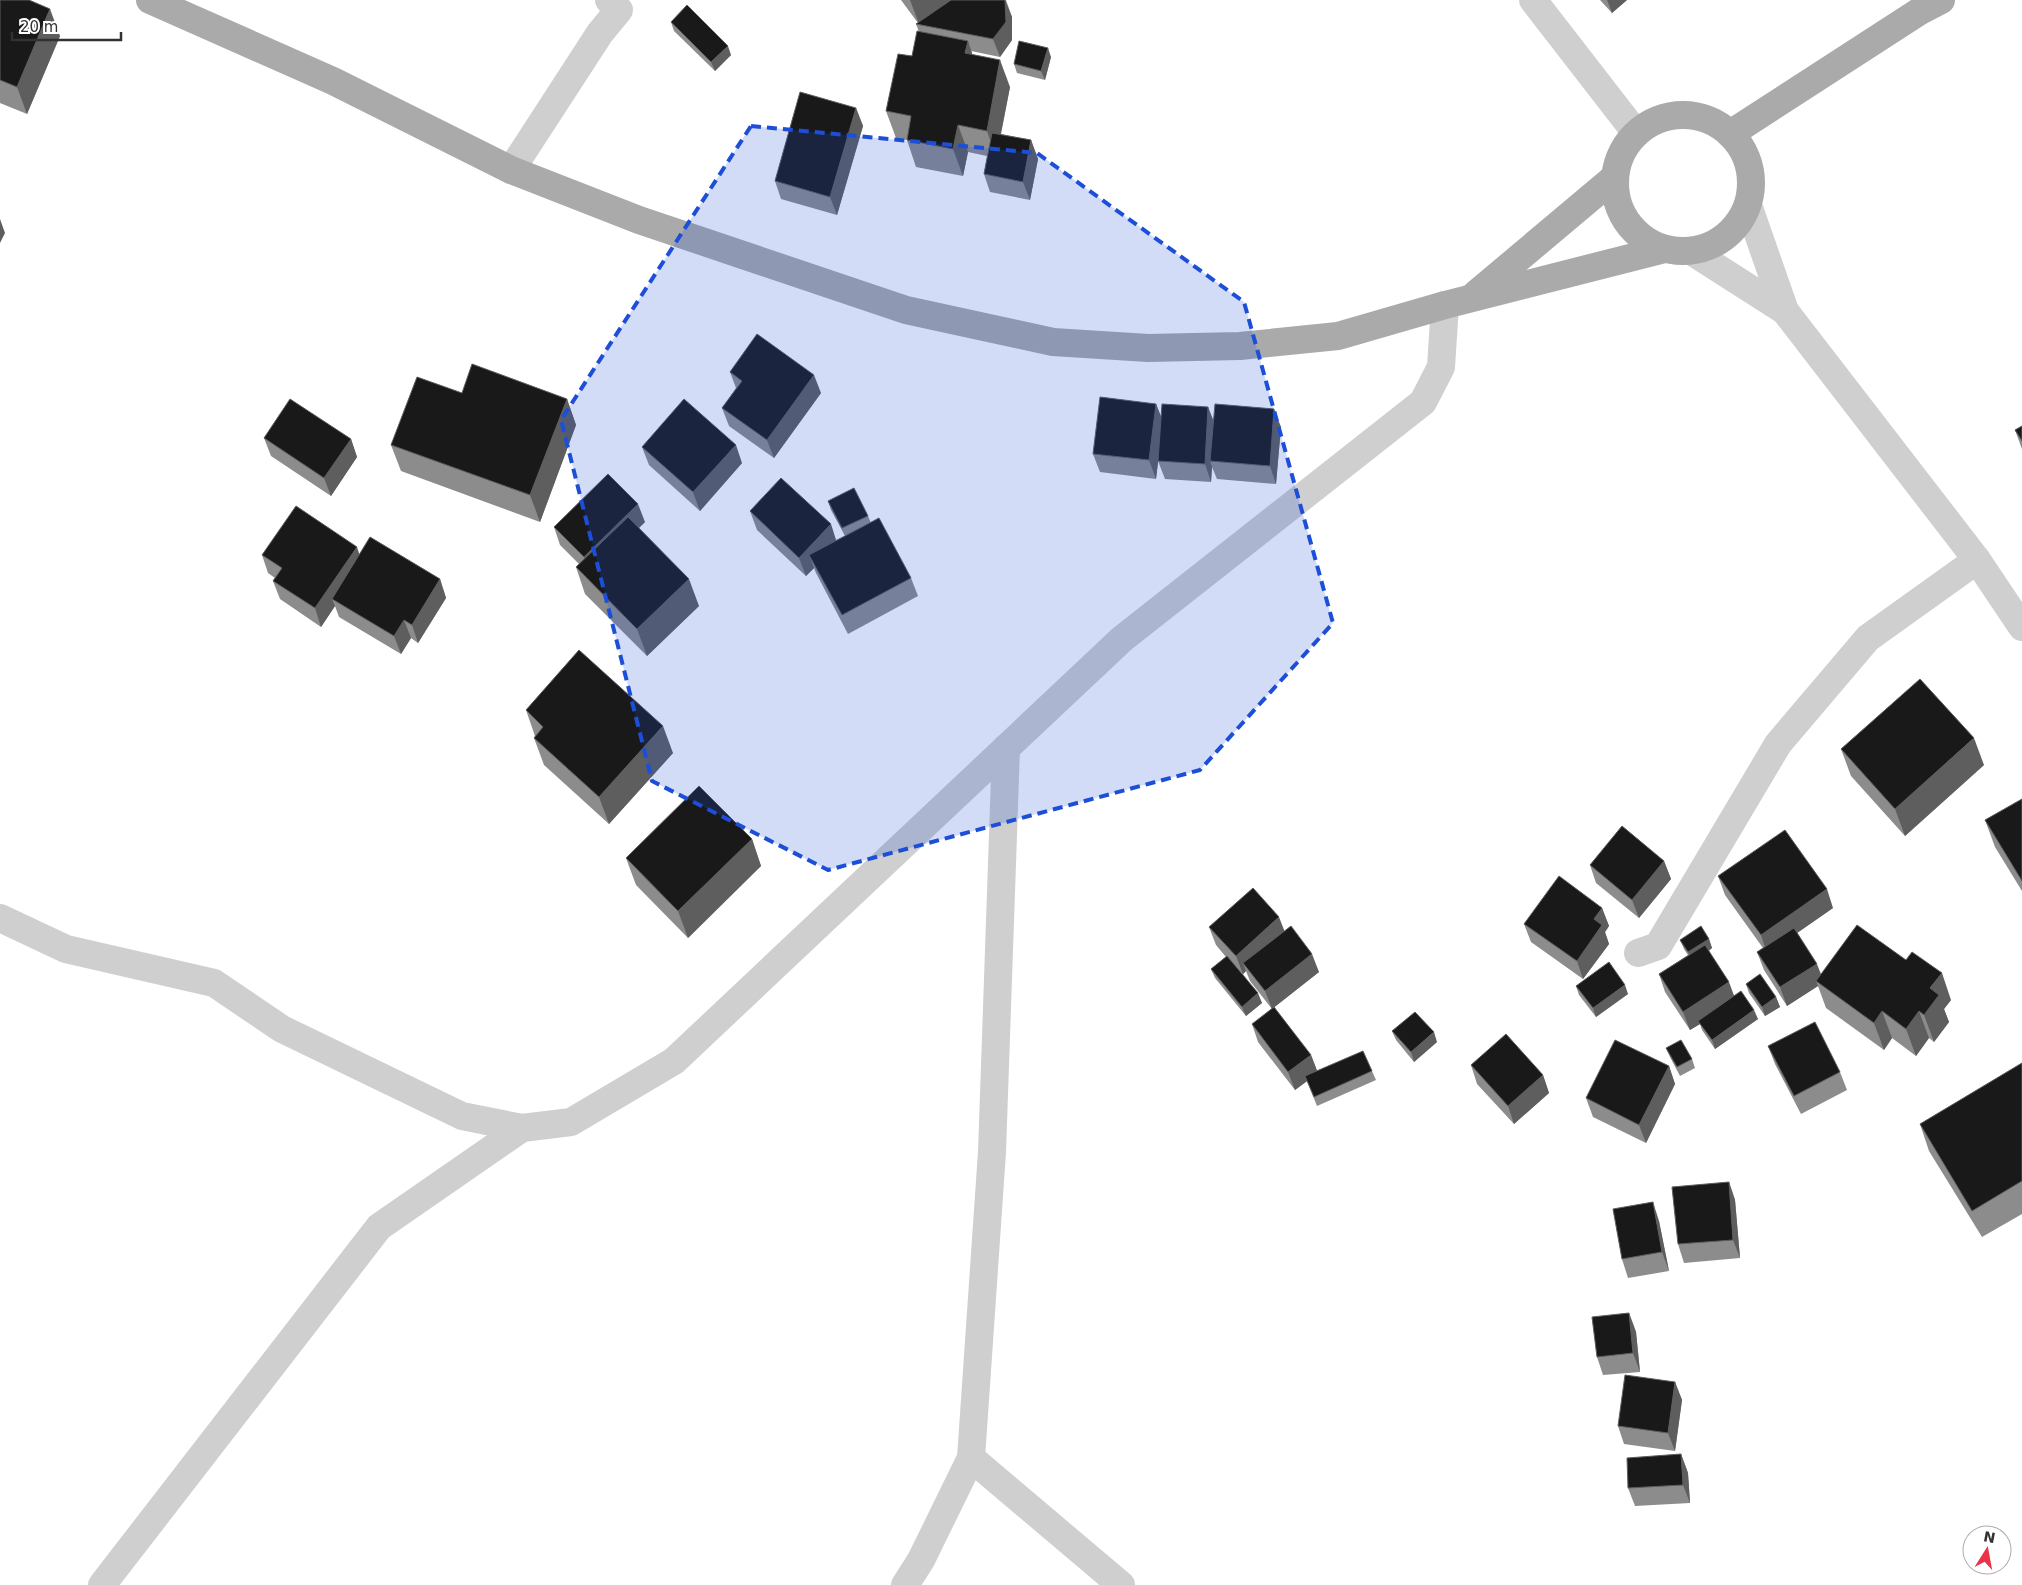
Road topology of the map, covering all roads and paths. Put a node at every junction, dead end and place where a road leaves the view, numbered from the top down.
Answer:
1 (150, 0) edge
2 (1533, 0) edge
3 (1941, 0) edge
4 (619, 4) edge
5 (1636, 133) junction
6 (1730, 134) junction
7 (511, 170) junction
8 (1614, 178) junction
9 (1748, 205) junction
10 (1678, 250) junction
11 (1471, 298) junction
12 (1445, 305) junction
13 (1785, 310) junction
14 (1977, 560) junction
15 (2022, 628) edge
16 (1006, 748) junction
17 (0, 918) edge
18 (1638, 953) dead end
19 (522, 1128) junction
20 (971, 1458) junction
21 (102, 1585) edge
22 (904, 1585) edge
23 (1121, 1585) edge

1 - 7 main road
2 - 5 street
3 - 6 main road
4 - 7 street
5 - 6 main road
5 - 8 main road
6 - 9 main road
7 - 12 main road
8 - 10 main road
8 - 11 main road
9 - 10 main road
9 - 13 street
10 - 11 main road
10 - 13 street
11 - 12 main road
12 - 16 street
13 - 14 street
14 - 15 street
14 - 18 street
16 - 19 street
16 - 20 street
17 - 19 street
19 - 21 street
20 - 22 street
20 - 23 street

